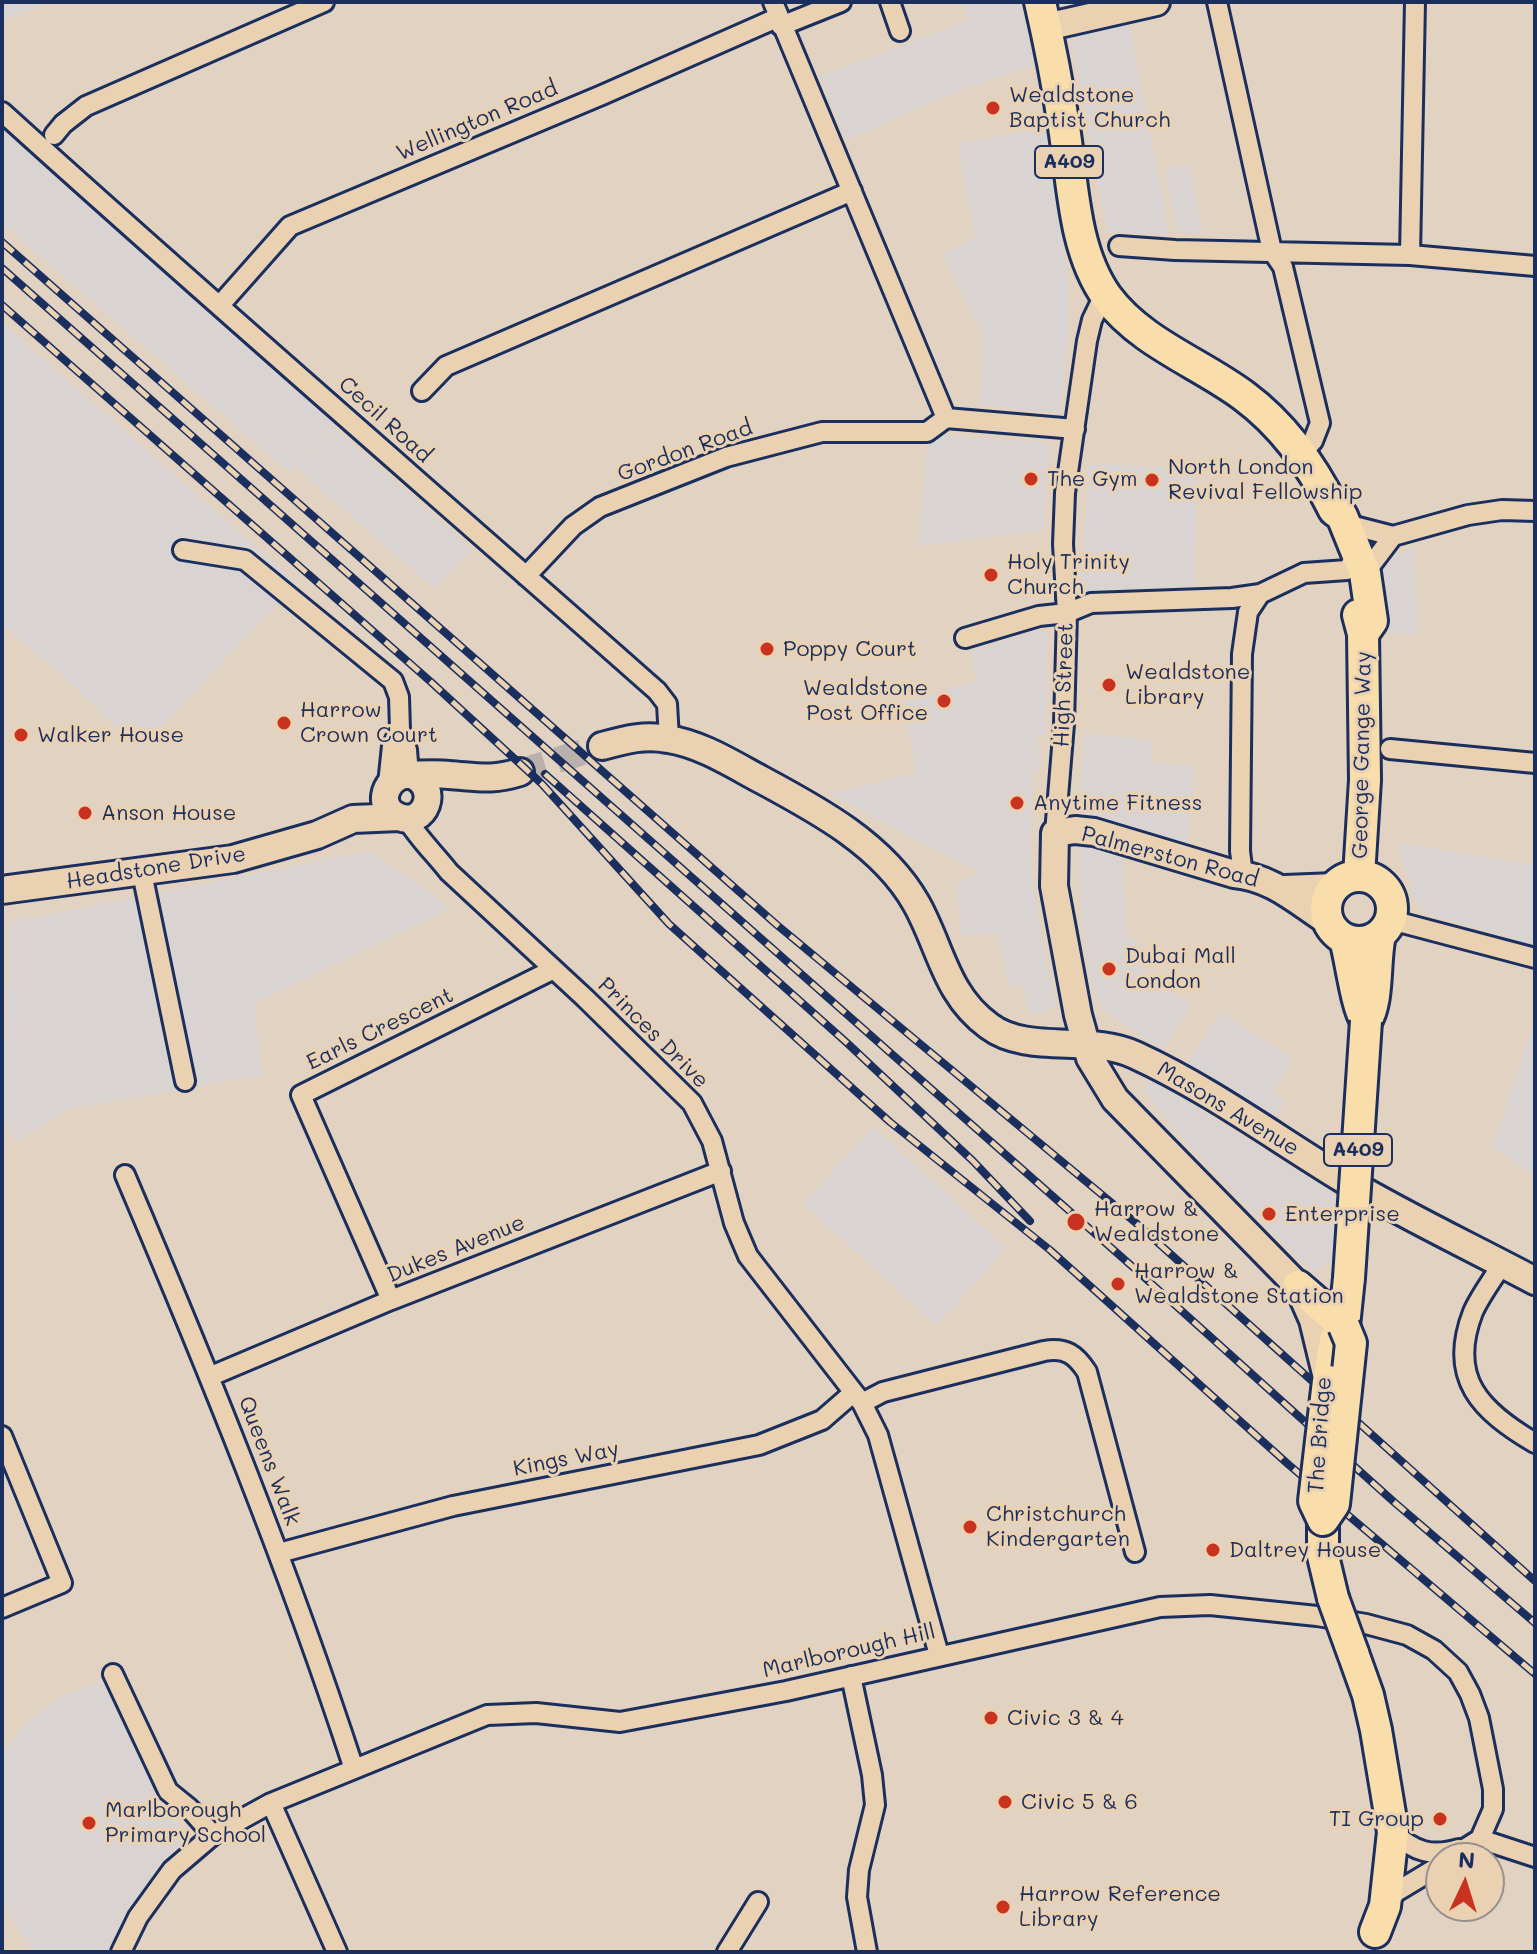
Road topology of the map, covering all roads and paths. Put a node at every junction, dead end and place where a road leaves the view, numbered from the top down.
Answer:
1 (324, 2) edge
2 (841, 2) edge
3 (890, 2) edge
4 (1217, 2) edge
5 (1415, 2) edge
6 (1138, 4) edge
7 (778, 15) edge
8 (1043, 15) edge
9 (900, 31) dead end
10 (2, 112) edge
11 (55, 124) dead end
12 (852, 191) junction
13 (1119, 246) dead end
14 (1272, 251) junction
15 (1410, 255) junction
16 (1535, 266) edge
17 (1105, 293) junction
18 (220, 305) junction
19 (422, 391) dead end
20 (946, 418) junction
21 (1075, 429) junction
22 (1301, 454) junction
23 (1535, 511) edge
24 (1340, 517) junction
25 (1393, 536) junction
26 (183, 550) dead end
27 (1357, 566) junction
28 (526, 576) junction
29 (1260, 594) junction
30 (1067, 613) junction
31 (965, 638) dead end
32 (669, 739) junction
33 (602, 746) tunnel mouth
34 (1390, 749) dead end
35 (1535, 763) edge
36 (520, 772) tunnel mouth
37 (475, 779) junction
38 (399, 781) junction
39 (414, 812) junction
40 (353, 819) junction
41 (1055, 833) junction
42 (142, 873) junction
43 (1243, 875) junction
44 (1347, 882) junction
45 (1285, 889) junction
46 (2, 890) edge
47 (1385, 927) junction
48 (1337, 931) junction
49 (1535, 958) edge
50 (552, 970) junction
51 (1366, 1004) junction
52 (1085, 1043) junction
53 (1146, 1061) junction
54 (185, 1081) dead end
55 (1115, 1099) junction
56 (721, 1171) junction
57 (125, 1175) dead end
58 (1502, 1264) junction
59 (1349, 1278) junction
60 (1535, 1281) edge
61 (1307, 1296) junction
62 (391, 1300) junction
63 (1344, 1326) junction
64 (211, 1376) junction
65 (1328, 1381) junction
66 (858, 1398) junction
67 (2, 1436) edge
68 (1535, 1443) edge
69 (1323, 1520) junction
70 (1135, 1552) dead end
71 (279, 1553) junction
72 (2, 1608) edge
73 (939, 1655) junction
74 (113, 1674) dead end
75 (851, 1676) junction
76 (354, 1769) junction
77 (271, 1803) junction
78 (1391, 1825) junction
79 (213, 1835) junction
80 (1480, 1839) junction
81 (1475, 1842) edge
82 (1425, 1851) edge
83 (1535, 1857) edge
84 (1425, 1875) edge
85 (758, 1902) dead end
86 (1378, 1930) edge
87 (121, 1952) edge
88 (337, 1952) edge
89 (727, 1952) edge
90 (867, 1952) edge

1 - 11 street
2 - 7 street, Wellington Road
3 - 9 street
4 - 14 street
5 - 15 street
6 - 8 street
7 - 12 street
7 - 18 street, Wellington Road
8 - 17 main road, A409
10 - 18 street, Cecil Road
12 - 19 street
12 - 20 street
13 - 14 street
14 - 15 street
14 - 22 street
15 - 16 street
17 - 21 street, High Street
17 - 22 main road, George Gange Way / A409
18 - 28 street, Cecil Road
20 - 21 street, Gordon Road
20 - 28 street, Gordon Road
21 - 30 street, High Street
22 - 24 main road, George Gange Way / A409
23 - 25 street
24 - 25 street
24 - 27 main road, George Gange Way / A409
25 - 27 street
26 - 38 street
27 - 29 street
27 - 44 main road, George Gange Way / A409
28 - 32 street, Cecil Road
29 - 30 street
29 - 43 street
30 - 31 street
30 - 41 street, High Street
32 - 33 street
32 - 52 street, Masons Avenue
34 - 35 street
36 - 37 street, Headstone Drive
37 - 38 street, Headstone Drive
37 - 39 street, Headstone Drive
38 - 39 street
38 - 39 street
38 - 40 street, Headstone Drive
39 - 40 street, Headstone Drive
39 - 50 street, Princes Drive
40 - 42 street, Headstone Drive
41 - 43 street, Palmerston Road
41 - 52 street, High Street
42 - 46 street, Headstone Drive
42 - 54 street
43 - 45 street, Palmerston Road
44 - 45 street, Palmerston Road
44 - 47 main road
44 - 48 main road
45 - 48 street, Palmerston Road
47 - 48 main road
47 - 49 street
47 - 51 main road, A409
48 - 51 main road, A409
50 - 56 street, Princes Drive
50 - 62 street, Earls Crescent
51 - 59 main road, A409, bridge
52 - 53 street, Masons Avenue
52 - 55 street, The Bridge
53 - 55 street
53 - 58 street, Masons Avenue
55 - 61 street, The Bridge
56 - 62 street, Dukes Avenue
56 - 66 street, Princes Drive
57 - 64 street, Queens Walk
58 - 60 street, Masons Avenue
58 - 68 street
59 - 61 street
59 - 63 main road, A409
61 - 63 main road
61 - 65 street, The Bridge
62 - 64 street, Dukes Avenue
63 - 65 main road, A409
63 - 69 main road, The Bridge / A409, bridge
64 - 71 street, Queens Walk
65 - 69 main road, The Bridge / A409, bridge
66 - 70 street, Kings Way
66 - 71 street, Kings Way
66 - 73 street, Princes Drive
67 - 72 street
69 - 78 main road, A409, bridge
71 - 76 street, Queens Walk
73 - 75 street, Marlborough Hill
73 - 80 street, Marlborough Hill
74 - 79 street
75 - 76 street, Marlborough Hill
75 - 90 street
76 - 77 street, Marlborough Hill
77 - 79 street, Marlborough Hill
77 - 88 street
78 - 82 street
78 - 86 main road, A409
79 - 87 street, Marlborough Hill
80 - 81 street
80 - 83 street
84 - 86 street
85 - 89 street

